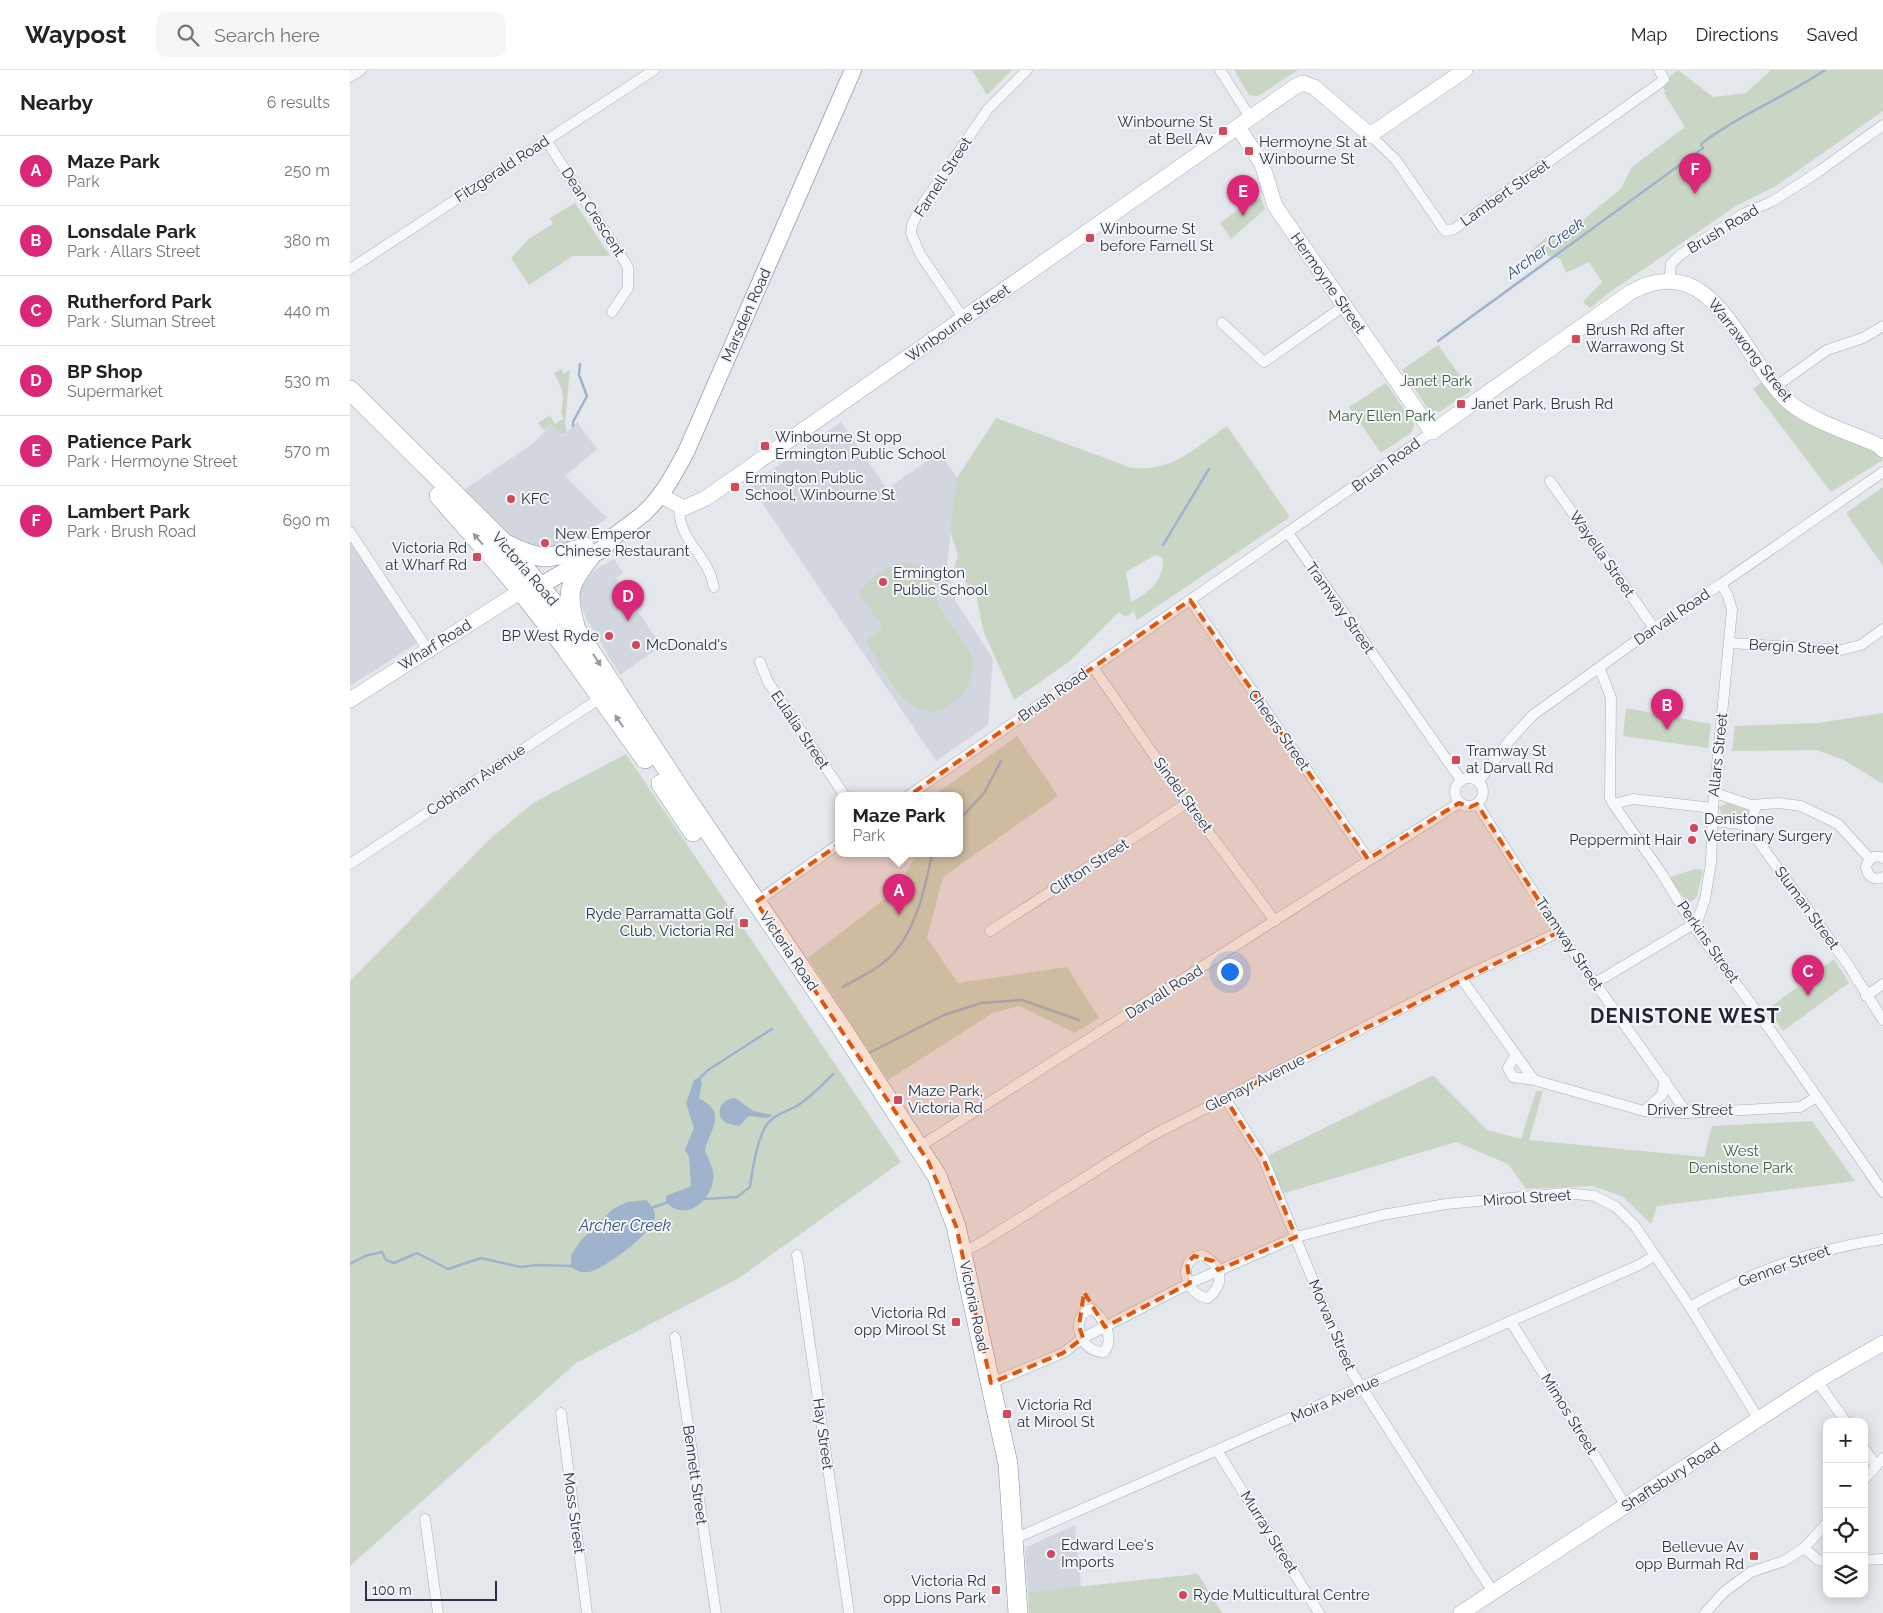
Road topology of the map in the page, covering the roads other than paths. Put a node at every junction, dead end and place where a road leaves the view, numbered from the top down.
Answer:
1 (361, 70) edge
2 (654, 70) edge
3 (853, 70) edge
4 (1026, 70) edge
5 (1220, 70) edge
6 (1465, 70) edge
7 (1661, 75) edge
8 (350, 77) edge
9 (1250, 116) junction
10 (1883, 125) edge
11 (1238, 127) junction
12 (1370, 135) junction
13 (546, 140) junction
14 (350, 269) edge
15 (1669, 281) junction
16 (1344, 306) junction
17 (612, 312) dead end
18 (964, 319) junction
19 (1222, 323) dead end
20 (1883, 326) edge
21 (1775, 387) junction
22 (350, 390) edge
23 (350, 406) edge
24 (1432, 432) junction
25 (1883, 450) edge
26 (1883, 472) edge
27 (1550, 481) dead end
28 (660, 495) junction
29 (679, 506) junction
30 (350, 532) edge
31 (1288, 533) junction
32 (503, 542) junction
33 (588, 551) junction
34 (1721, 584) junction
35 (531, 585) junction
36 (714, 587) dead end
37 (1190, 600) junction
38 (1654, 628) junction
39 (1883, 629) edge
40 (577, 630) junction
41 (1730, 643) junction
42 (428, 650) junction
43 (760, 662) dead end
44 (1093, 667) junction
45 (1600, 669) junction
46 (602, 697) junction
47 (350, 700) edge
48 (1461, 780) junction
49 (1478, 782) junction
50 (842, 792) edge
51 (914, 792) edge
52 (1714, 793) junction
53 (1188, 803) junction
54 (1459, 803) junction
55 (1478, 804) junction
56 (1614, 804) junction
57 (1756, 804) junction
58 (1713, 808) junction
59 (1712, 821) junction
60 (1750, 830) junction
61 (835, 847) edge
62 (1883, 858) edge
63 (1368, 859) junction
64 (1870, 859) junction
65 (350, 864) edge
66 (1883, 877) edge
67 (756, 902) junction
68 (1275, 921) junction
69 (1693, 924) junction
70 (990, 931) dead end
71 (1559, 932) junction
72 (1461, 978) junction
73 (1595, 983) junction
74 (1883, 984) edge
75 (1866, 996) junction
76 (1883, 1020) edge
77 (1515, 1056) junction
78 (1534, 1080) junction
79 (1665, 1080) junction
80 (1817, 1097) junction
81 (1225, 1098) junction
82 (1644, 1111) junction
83 (1687, 1113) junction
84 (919, 1148) junction
85 (1883, 1192) edge
86 (1296, 1237) junction
87 (1883, 1239) edge
88 (962, 1252) junction
89 (797, 1255) dead end
90 (1654, 1256) junction
91 (1218, 1270) junction
92 (1190, 1283) junction
93 (1690, 1307) junction
94 (1511, 1322) junction
95 (1106, 1327) junction
96 (675, 1337) dead end
97 (1083, 1338) junction
98 (1883, 1343) edge
99 (1817, 1381) junction
100 (991, 1383) junction
101 (1362, 1387) junction
102 (561, 1413) dead end
103 (1843, 1418) edge
104 (1759, 1420) junction
105 (1218, 1452) junction
106 (1868, 1452) edge
107 (1880, 1462) edge
108 (1868, 1476) edge
109 (1626, 1506) junction
110 (425, 1518) dead end
111 (1823, 1527) edge
112 (1014, 1539) junction
113 (1804, 1548) junction
114 (1883, 1559) edge
115 (1868, 1560) edge
116 (1823, 1561) edge
117 (1493, 1592) junction
118 (438, 1613) edge
119 (588, 1613) edge
120 (716, 1613) edge
121 (849, 1613) edge
122 (1007, 1613) edge
123 (1018, 1613) edge
124 (1319, 1613) edge
125 (1461, 1613) edge
126 (1705, 1613) edge

1 - 8 street
2 - 13 street, Fitzgerald Road
3 - 28 main road, Marsden Road
4 - 18 street, Farnell Street
5 - 9 street
6 - 12 street
7 - 12 street, Lambert Street
9 - 11 street, Winbourne Street
9 - 12 street, Winbourne Street
10 - 15 street, Brush Road
11 - 16 street, Hermoyne Street
11 - 18 street, Winbourne Street
13 - 14 street, Fitzgerald Road
13 - 17 street, Dean Crescent
15 - 21 street, Warrawong Street
15 - 24 street, Brush Road
16 - 19 street
16 - 24 street, Hermoyne Street
18 - 29 street, Winbourne Street
20 - 21 street
21 - 25 street, Warrawong Street
22 - 32 highway, Victoria Road
35 -> 23 highway, Victoria Road
24 - 31 street, Brush Road
26 - 34 street, Darvall Road
27 - 38 street, Wayella Street
28 - 29 street
28 - 33 main road, Marsden Road
29 - 36 street
30 - 42 street
31 - 37 street, Brush Road
31 - 48 street, Tramway Street
32 - 33 highway
32 - 35 highway, Victoria Road
33 - 35 main road, Marsden Road
33 - 40 highway
34 - 38 street, Darvall Road
34 - 41 street, Allars Street
35 - 40 highway, Victoria Road
35 - 42 street, Wharf Road
35 - 46 highway, Victoria Road
37 - 44 street, Brush Road
37 - 63 street, Cheers Street
38 - 45 street, Darvall Road
39 - 41 street, Bergin Street
40 -> 67 highway, Victoria Road
41 - 52 street, Allars Street
42 - 47 street, Wharf Road
43 - 50 street, Eulalia Street
44 - 51 street, Brush Road
44 - 53 street, Sindel Street
45 - 49 street, Darvall Road
45 - 56 street, Perkins Street
46 - 65 street, Cobham Avenue
122 -> 46 highway, Victoria Road
48 - 49 street
48 - 54 street
49 - 55 street
52 - 57 street
52 - 58 street, Allars Street
53 - 68 street, Sindel Street
53 - 70 street, Clifton Street
54 - 55 street
54 - 63 street, Darvall Road
55 - 71 street, Tramway Street
56 - 58 street
56 - 69 street, Perkins Street
57 - 60 street
57 - 64 street
58 - 59 street, Allars Street
59 - 60 street
59 - 69 street, Allars Street
60 - 75 street, Sluman Street
61 - 67 street
62 - 64 street
63 - 68 street, Darvall Road
64 - 66 street
67 - 84 highway, Victoria Road
68 - 84 street, Darvall Road
69 - 73 street
69 - 80 street, Perkins Street
71 - 72 street, Glenayr Avenue
71 - 73 street, Tramway Street
72 - 77 street
72 - 81 street, Glenayr Avenue
73 - 79 street, Tramway Street
74 - 75 street
75 - 76 street, Sluman Street
77 - 78 street
77 - 78 street, Driver Street
78 - 82 street, Driver Street
79 - 82 street
79 - 83 street, Tramway Street
80 - 83 street, Driver Street
80 - 85 street, Perkins Street
81 - 86 street, Morvan Street
81 - 88 street, Glenayr Avenue
82 - 83 street, Driver Street
84 - 88 highway, Victoria Road
86 - 90 street, Mirool Street
86 - 91 street, Mirool Street
86 - 101 street, Morvan Street
87 - 93 street, Genner Street
88 - 100 highway, Victoria Road
89 - 121 street, Hay Street
90 - 93 street, Mirool Street
90 - 94 street, Moira Avenue
91 - 92 street, Mirool Street
91 - 92 street
91 - 92 street
92 - 95 street, Mirool Street
93 - 104 street, Mirool Street
94 - 101 street, Moira Avenue
94 - 109 street, Mimos Street
95 - 97 street, Mirool Street
95 - 97 street
95 - 97 street
96 - 120 street, Bennett Street
97 - 100 street, Mirool Street
98 - 99 street, Shaftsbury Road
99 - 103 street
99 - 104 street, Shaftsbury Road
100 - 112 highway, Victoria Road
101 - 105 street, Moira Avenue
101 - 117 street, Morvan Street
102 - 119 street, Moss Street
104 - 109 street, Shaftsbury Road
105 - 112 street, Moira Avenue
105 - 124 street, Murray Street
106 - 107 street
107 - 108 street
109 - 117 street, Shaftsbury Road
110 - 118 street
111 - 113 street
112 - 123 highway, Victoria Road
113 - 116 street
113 - 126 street
114 - 115 street
117 - 125 street, Shaftsbury Road

